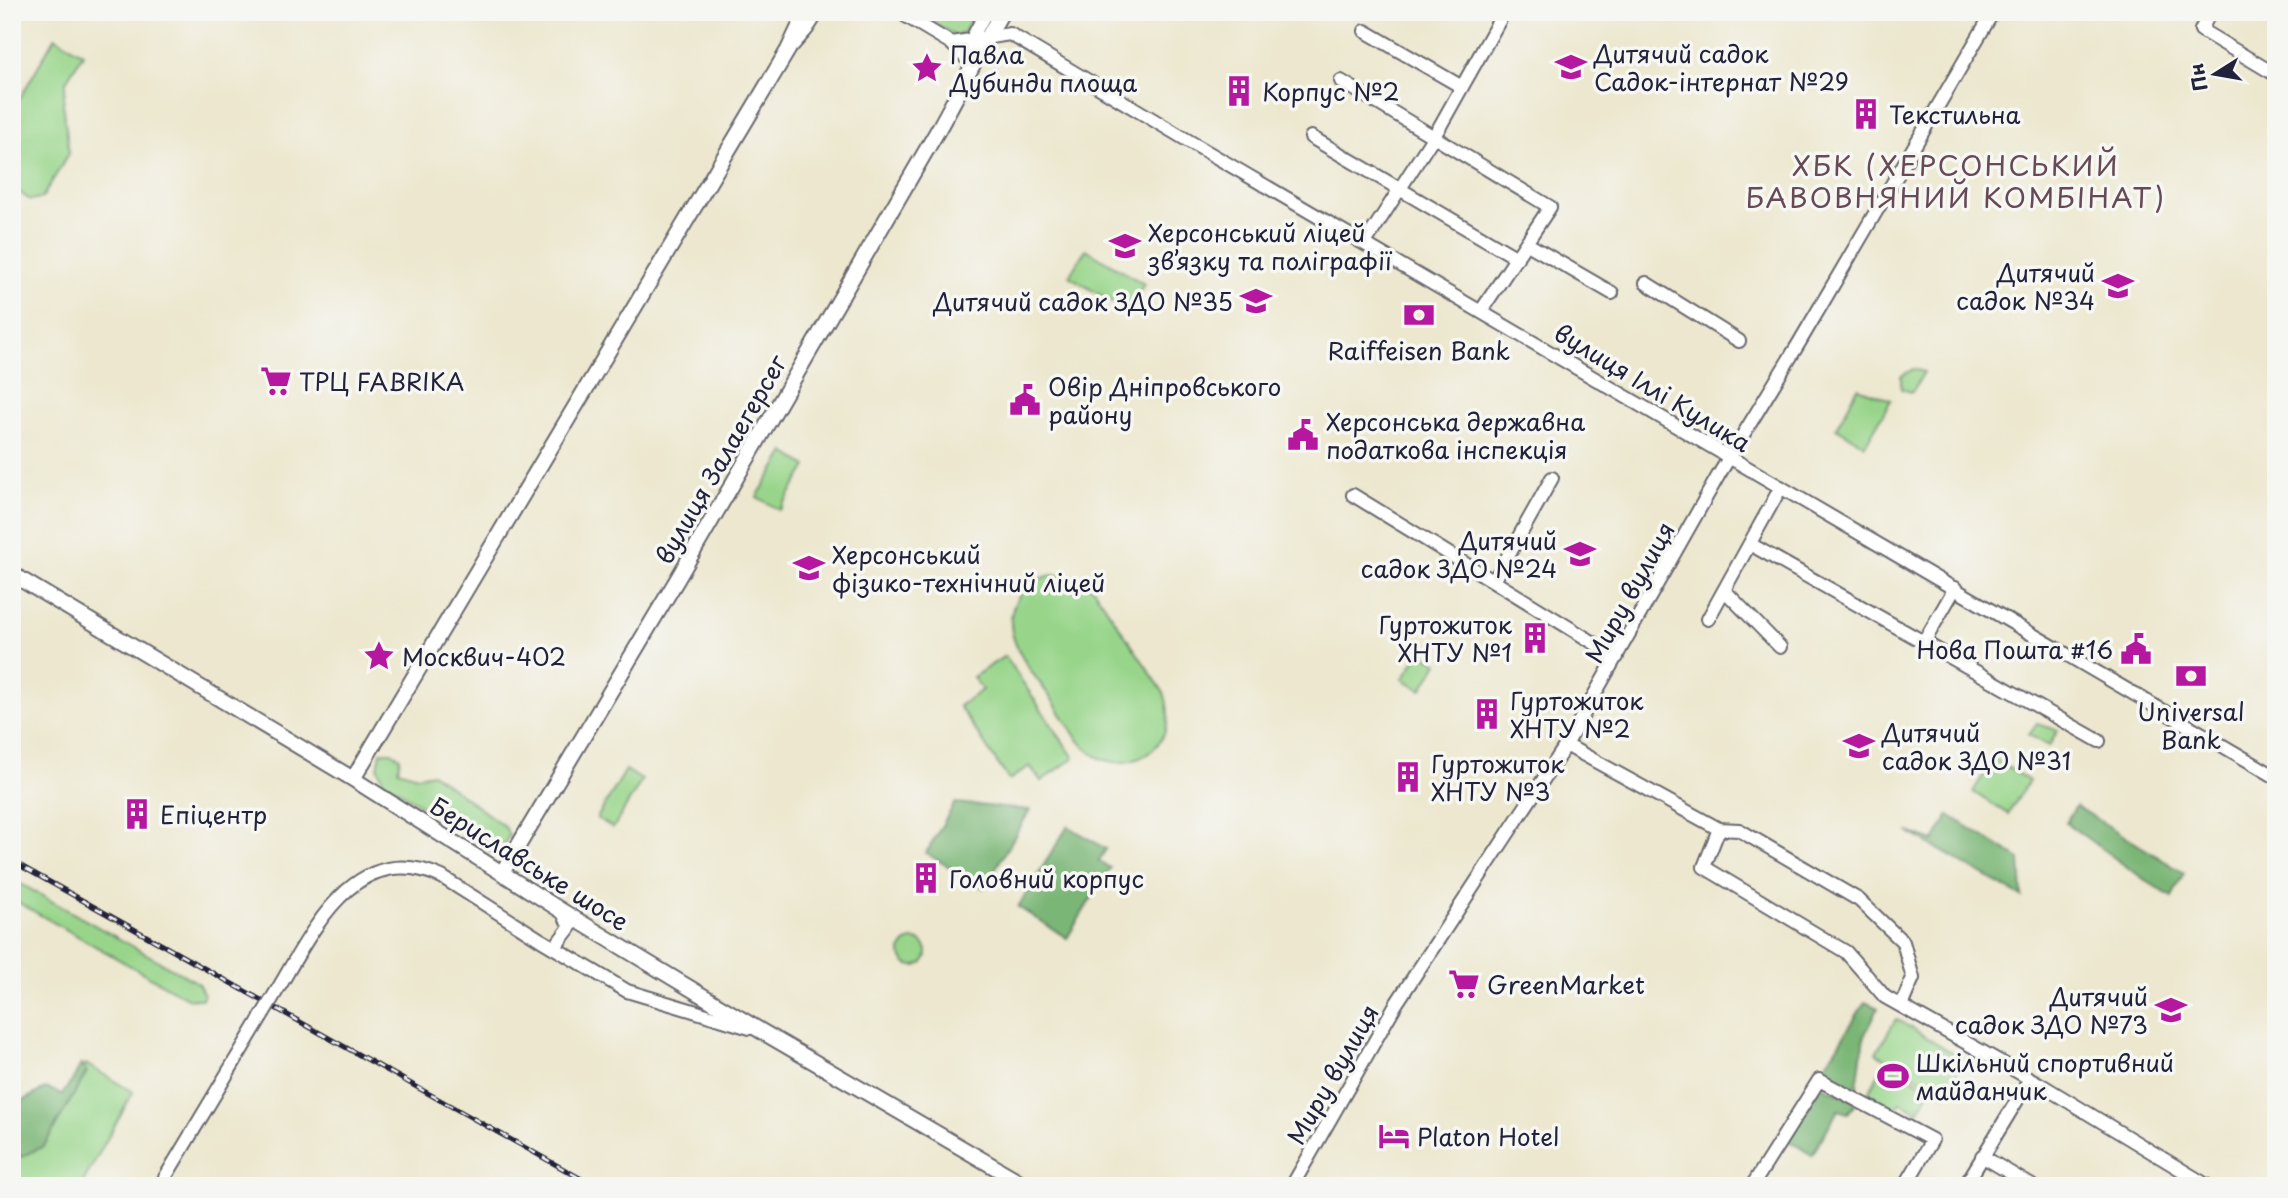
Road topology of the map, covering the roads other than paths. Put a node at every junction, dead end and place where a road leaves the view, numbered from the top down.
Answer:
1 (806, 12) edge
2 (818, 12) edge
3 (899, 12) edge
4 (986, 12) edge
5 (1002, 12) edge
6 (1504, 12) edge
7 (1993, 12) edge
8 (2210, 12) edge
9 (1365, 31) dead end
10 (1010, 34) junction
11 (988, 36) junction
12 (972, 38) junction
13 (951, 43) junction
14 (788, 50) junction
15 (972, 64) junction
16 (2276, 75) edge
17 (1341, 81) dead end
18 (1462, 87) junction
19 (1311, 137) dead end
20 (1434, 137) junction
21 (1399, 190) junction
22 (1366, 243) junction
23 (1526, 243) junction
24 (1517, 258) junction
25 (1646, 283) dead end
26 (1612, 293) dead end
27 (1481, 311) junction
28 (1739, 341) dead end
29 (1730, 457) junction
30 (1552, 478) dead end
31 (1781, 487) junction
32 (1353, 495) dead end
33 (1750, 544) junction
34 (12, 574) edge
35 (1494, 581) junction
36 (1955, 588) junction
37 (1724, 590) junction
38 (1708, 619) dead end
39 (1924, 642) junction
40 (1780, 647) dead end
41 (1617, 657) junction
42 (2099, 741) dead end
43 (1566, 745) junction
44 (2276, 776) edge
45 (354, 779) junction
46 (1719, 829) junction
47 (502, 873) junction
48 (562, 911) junction
49 (554, 948) junction
50 (1901, 1006) junction
51 (761, 1031) junction
52 (2030, 1079) junction
53 (1982, 1156) junction
54 (2206, 1185) edge
55 (160, 1186) edge
56 (1027, 1186) edge
57 (1293, 1186) edge
58 (1752, 1186) edge
59 (1905, 1186) edge
60 (1965, 1186) edge
61 (2032, 1186) edge

1 - 14 main road
2 - 14 street
3 - 13 street
4 - 12 street
5 - 10 street
5 - 11 main road, вулиця Залаегерсег
6 - 18 street
7 - 29 street, Миру вулиця
8 - 16 street
9 - 18 street
10 - 11 street
10 - 22 street, вулиця Іллі Кулика
11 - 12 street
11 - 15 main road, вулиця Залаегерсег
12 - 13 street
12 - 15 street
13 - 15 street
14 - 45 main road
15 - 47 main road, вулиця Залаегерсег
17 - 20 street
18 - 20 street
19 - 21 street
20 - 21 street
20 - 23 street
21 - 22 street
21 - 24 street
22 - 27 street, вулиця Іллі Кулика
23 - 24 street
23 - 26 street
24 - 27 street
25 - 28 street
27 - 29 street, вулиця Іллі Кулика
29 - 31 street, вулиця Іллі Кулика
29 - 41 street, Миру вулиця
30 - 35 street
31 - 33 street
31 - 36 street, вулиця Іллі Кулика
32 - 35 street
33 - 37 street
33 - 39 street
34 - 45 main road, Бериславське шосе
35 - 41 street
36 - 39 street
36 - 44 street, вулиця Іллі Кулика
37 - 38 street
37 - 40 street
39 - 42 street
41 - 43 street, Миру вулиця
43 - 46 street
43 - 57 street, Миру вулиця
45 - 47 main road, Бериславське шосе
46 - 50 street
46 - 50 street
47 - 48 main road, Бериславське шосе
48 - 49 street
48 - 51 main road, Бериславське шосе
49 - 51 street
49 - 55 street, bridge
50 - 52 street
51 - 56 main road, Бериславське шосе
52 - 53 street
52 - 54 street
53 - 60 street
53 - 61 street
58 - 59 street

